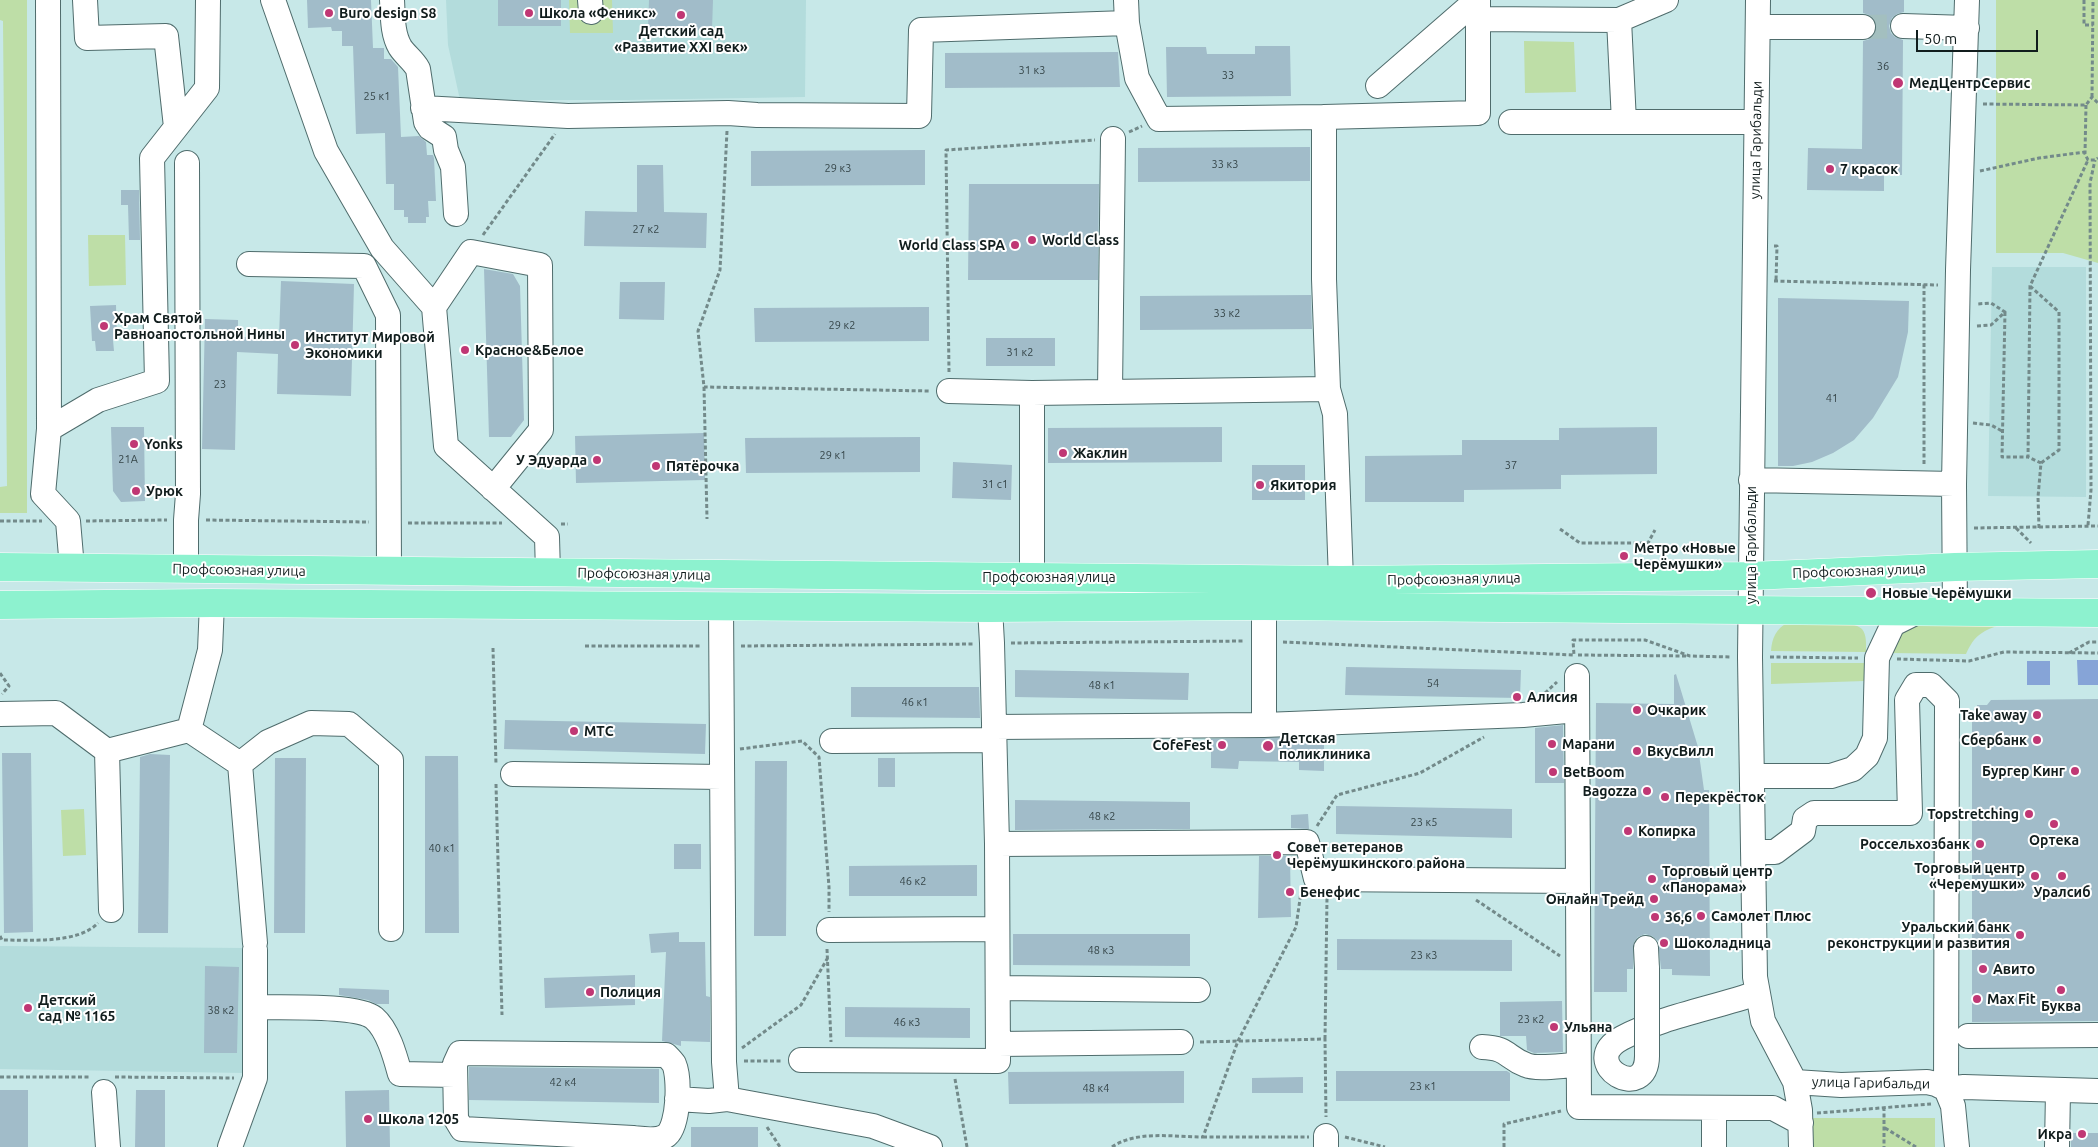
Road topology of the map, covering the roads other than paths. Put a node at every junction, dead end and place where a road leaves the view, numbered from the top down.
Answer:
1 (48, 0) edge
2 (85, 0) edge
3 (208, 0) edge
4 (273, 0) edge
5 (392, 0) edge
6 (1666, 0) edge
7 (1758, 0) edge
8 (1967, 0) edge
9 (1478, 6) edge
10 (1126, 11) edge
11 (1619, 20) junction
12 (1903, 26) tunnel mouth
13 (1758, 27) junction
14 (1863, 27) tunnel mouth
15 (1967, 28) junction
16 (1378, 86) dead end
17 (423, 108) junction
18 (1324, 117) junction
19 (1511, 122) dead end
20 (1624, 122) junction
21 (1756, 122) junction
22 (176, 127) junction
23 (1113, 139) road end
24 (187, 163) dead end
25 (456, 214) dead end
26 (249, 264) dead end
27 (434, 307) junction
28 (1328, 389) junction
29 (949, 391) road end
30 (1110, 391) junction
31 (1032, 393) junction
32 (49, 429) junction
33 (1751, 480) junction
34 (1954, 484) junction
35 (493, 490) junction
36 (2098, 564) edge
37 (0, 567) edge
38 (1955, 567) junction
39 (72, 568) junction
40 (186, 570) junction
41 (390, 572) junction
42 (548, 573) junction
43 (1032, 576) junction
44 (1751, 576) junction
45 (1341, 580) junction
46 (212, 603) junction
47 (0, 605) edge
48 (720, 606) junction
49 (1264, 606) junction
50 (990, 608) junction
51 (1752, 611) junction
52 (1917, 612) junction
53 (1955, 613) junction
54 (2098, 613) edge
55 (1572, 667) road end
56 (1577, 710) junction
57 (0, 714) edge
58 (1264, 725) junction
59 (189, 730) junction
60 (994, 733) junction
61 (832, 741) dead end
62 (107, 750) junction
63 (240, 764) junction
64 (502, 773) road end
65 (1752, 776) junction
66 (722, 778) junction
67 (997, 844) junction
68 (1753, 852) junction
69 (1578, 881) junction
70 (111, 910) road end
71 (391, 929) dead end
72 (997, 929) junction
73 (829, 930) road end
74 (1646, 948) dead end
75 (998, 988) junction
76 (1198, 990) dead end
77 (1757, 993) junction
78 (255, 1007) junction
79 (2098, 1035) edge
80 (1968, 1036) dead end
81 (1181, 1042) road end
82 (998, 1044) junction
83 (1482, 1047) dead end
84 (801, 1060) road end
85 (1578, 1064) junction
86 (455, 1075) junction
87 (1795, 1082) junction
88 (105, 1085) road end
89 (2058, 1090) junction
90 (2098, 1091) edge
91 (1949, 1097) junction
92 (677, 1099) junction
93 (728, 1099) junction
94 (1714, 1108) junction
95 (1801, 1116) junction
96 (633, 1143) edge
97 (108, 1147) edge
98 (230, 1147) edge
99 (930, 1147) edge
100 (1714, 1147) edge
101 (1801, 1147) edge
102 (1957, 1147) edge
103 (2057, 1147) edge

1 - 32 street
2 - 22 street
3 - 22 street
4 - 27 street
5 - 17 street
6 - 11 street
7 - 13 street, улица Гарибальди
8 - 15 street
9 - 11 street
9 - 16 street
9 - 18 street
10 - 17 street
10 - 18 street
11 - 20 street
12 - 15 street
13 - 14 street
13 - 21 street, улица Гарибальди
15 - 34 street
17 - 25 street
18 - 28 street
19 - 20 street
20 - 21 street
21 - 33 street, улица Гарибальди
22 - 32 street
23 - 30 street
24 - 40 street
26 - 41 street
27 - 35 street
27 - 35 street
28 - 30 street
28 - 45 street
29 - 31 street
30 - 31 street
31 - 43 street
32 - 39 street
33 - 34 street
33 - 44 street, улица Гарибальди
34 - 38 street
35 - 42 street
36 - 38 main road, Профсоюзная улица
37 - 39 main road, Профсоюзная улица
38 - 44 main road, Профсоюзная улица
38 - 53 street
39 - 40 main road, Профсоюзная улица
40 - 41 main road, Профсоюзная улица
41 - 42 main road, Профсоюзная улица
42 - 43 main road, Профсоюзная улица
43 - 45 main road, Профсоюзная улица
44 - 45 main road, Профсоюзная улица
44 - 51 street, улица Гарибальди
46 - 47 main road, Профсоюзная улица
46 - 48 main road, Профсоюзная улица
46 - 59 street
48 - 50 main road, Профсоюзная улица
48 - 66 street
49 - 50 main road, Профсоюзная улица
49 - 51 main road, Профсоюзная улица
49 - 58 street
50 - 60 street
51 - 52 main road, Профсоюзная улица
51 - 65 street, улица Гарибальди
52 - 53 main road, Профсоюзная улица
52 - 65 street
53 - 54 main road, Профсоюзная улица
55 - 56 street
56 - 58 street
56 - 69 street
57 - 62 street
58 - 60 street
59 - 62 street
59 - 63 street
60 - 61 street
60 - 67 street
62 - 70 street
63 - 71 street
63 - 78 street
64 - 66 street
65 - 68 street, улица Гарибальди
66 - 93 street
67 - 69 street
67 - 72 street
68 - 77 street, улица Гарибальди
68 - 91 street
69 - 85 street
72 - 73 street
72 - 75 street
74 - 77 street, bridge
75 - 76 street
75 - 82 street
77 - 87 street, улица Гарибальди
78 - 86 street
78 - 98 street
79 - 80 street
81 - 82 street
82 - 84 street
83 - 85 street
85 - 94 street
86 - 92 street
86 - 96 street
87 - 91 street, улица Гарибальди
87 - 95 street, улица Гарибальди
88 - 97 street
89 - 90 street
89 - 91 street
89 - 103 street
91 - 102 street
92 - 93 street
92 - 96 street
93 - 99 street
94 - 95 street
94 - 100 street
95 - 101 street, улица Гарибальди

